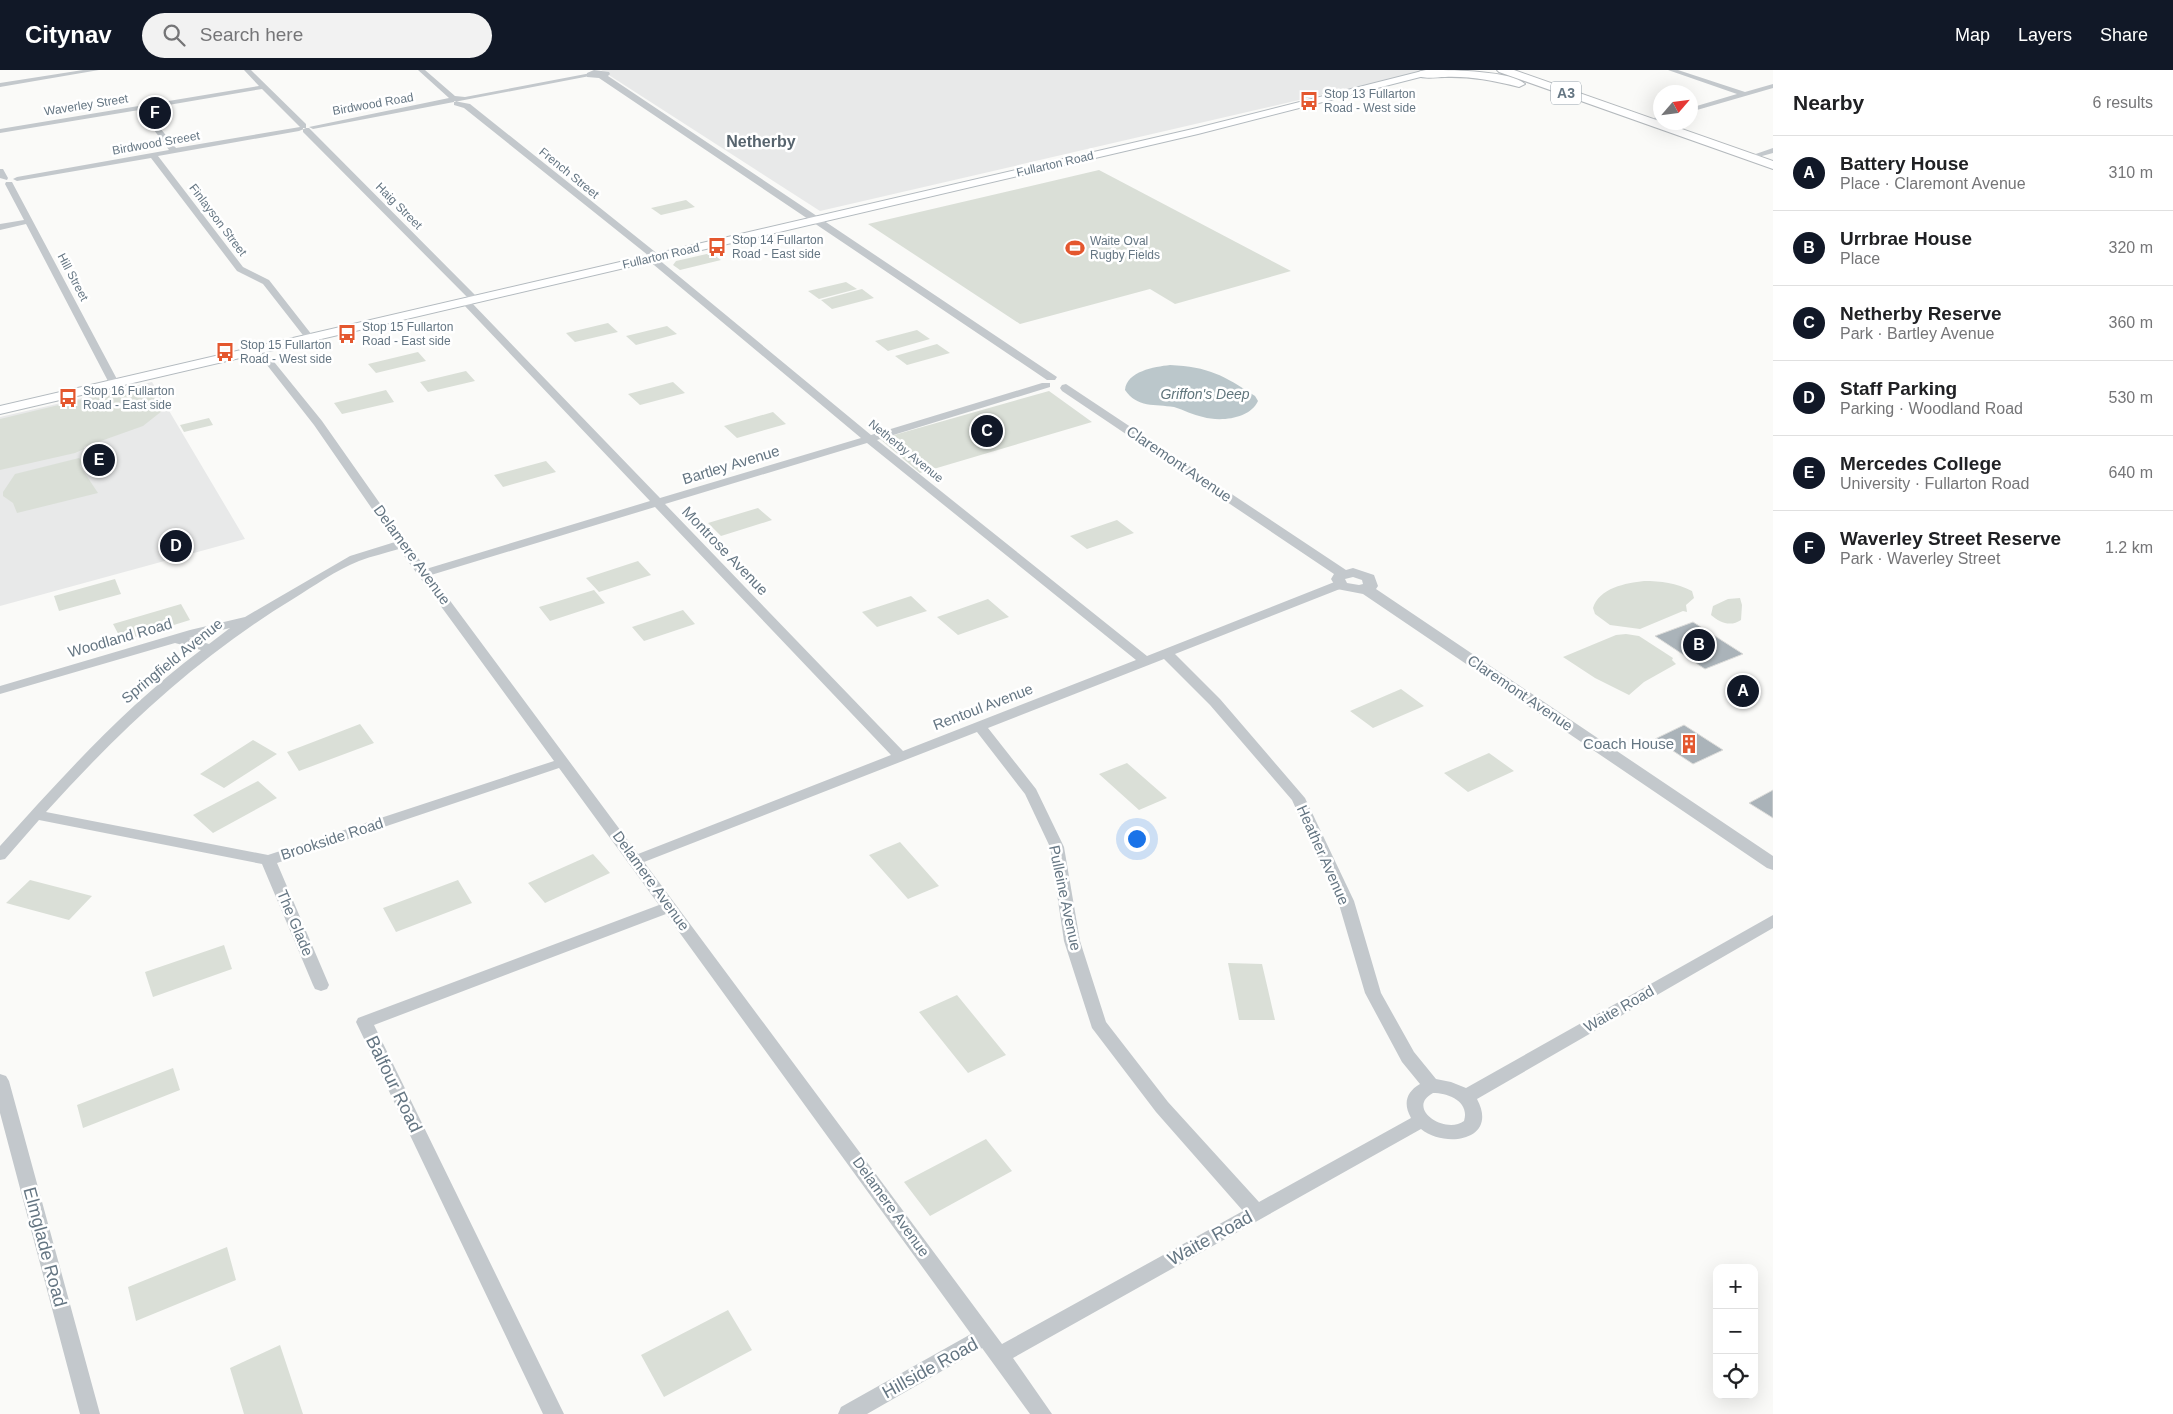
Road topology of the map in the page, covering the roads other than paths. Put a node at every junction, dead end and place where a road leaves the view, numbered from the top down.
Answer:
1 (96, 70) edge
2 (247, 70) edge
3 (421, 70) edge
4 (1437, 70) edge
5 (1503, 70) edge
6 (1671, 70) edge
7 (1425, 72) edge
8 (595, 73) edge
9 (0, 85) edge
10 (1773, 86) edge
11 (264, 87) junction
12 (1744, 94) junction
13 (458, 100) junction
14 (140, 107) junction
15 (1698, 108) edge
16 (1630, 115) junction
17 (1653, 119) edge
18 (305, 128) junction
19 (1683, 130) edge
20 (0, 131) edge
21 (1773, 150) edge
22 (174, 151) junction
23 (154, 155) junction
24 (1751, 157) junction
25 (1773, 165) edge
26 (5, 179) edge
27 (818, 219) junction
28 (30, 221) junction
29 (0, 227) edge
30 (654, 258) junction
31 (471, 301) junction
32 (308, 337) junction
33 (260, 349) junction
34 (1048, 381) junction
35 (114, 383) junction
36 (0, 410) edge
37 (868, 438) junction
38 (658, 503) junction
39 (402, 544) junction
40 (425, 573) junction
41 (1342, 579) junction
42 (249, 620) junction
43 (177, 639) junction
44 (211, 649) junction
45 (1167, 654) junction
46 (1146, 662) junction
47 (0, 690) edge
48 (979, 726) junction
49 (900, 756) junction
50 (564, 762) junction
51 (36, 815) junction
52 (0, 855) edge
53 (268, 860) junction
54 (636, 860) junction
55 (1773, 864) edge
56 (670, 907) junction
57 (1773, 920) edge
58 (321, 985) dead end
59 (0, 1081) edge
60 (1431, 1086) junction
61 (1466, 1097) junction
62 (1422, 1120) junction
63 (1256, 1212) junction
64 (986, 1336) junction
65 (999, 1356) junction
66 (90, 1414) edge
67 (554, 1414) edge
68 (848, 1414) edge
69 (1042, 1414) edge

1 - 9 street
2 - 11 street, Haig Street
3 - 13 street, French Street
4 - 7 main road, Fullarton Road
5 - 16 highway, A3
6 - 12 street
7 - 16 highway
7 - 27 main road, Fullarton Road
8 - 13 street, Birdwood Road
8 - 27 street
10 - 12 street
11 - 14 street, Waverley Street
11 - 18 street, Haig Street
12 - 15 street
13 - 18 street, Birdwood Road
13 - 30 street, French Street
14 - 20 street, Waverley Street
14 - 22 street
16 - 17 highway, A3
18 - 22 street, Birdwood Sreeet
18 - 31 street, Haig Street
19 - 24 highway, A3
21 - 24 street
22 - 23 street, Birdwood Sreeet
23 - 26 street, Birdwood Sreeet
23 - 32 street, Finlayson Street
24 - 25 highway, A3
26 - 28 street, Hill Street
27 - 30 main road, Fullarton Road
27 - 34 street
28 - 29 street
28 - 35 street, Hill Street
30 - 31 main road, Fullarton Road
30 - 37 street, Netherby Avenue
31 - 32 main road, Fullarton Road
31 - 38 street, Montrose Avenue
32 - 33 main road, Fullarton Road
33 - 35 main road, Fullarton Road
33 - 39 street, Delamere Avenue
34 - 37 street, Bartley Avenue
34 - 41 street, Claremont Avenue
35 - 36 main road, Fullarton Road
37 - 38 street, Bartley Avenue
37 - 46 street, Netherby Avenue
38 - 40 street, Bartley Avenue
38 - 49 street, Montrose Avenue
39 - 40 street, Delamere Avenue
39 - 42 street, Springfield Avenue
40 - 50 street, Delamere Avenue
41 - 45 street, Rentoul Avenue
41 - 55 street, Claremont Avenue
42 - 43 street, Woodland Road
42 - 44 street, Springfield Avenue
43 - 44 street
43 - 47 street, Woodland Road
44 - 51 street, Springfield Avenue
45 - 46 street, Rentoul Avenue
45 - 60 street, Heather Avenue
46 - 48 street, Rentoul Avenue
48 - 49 street, Rentoul Avenue
48 - 63 street, Pulleine Avenue
49 - 54 street, Rentoul Avenue
50 - 53 street, Brookside Road
50 - 54 street, Delamere Avenue
51 - 52 street, Springfield Avenue
51 - 53 street, Brookside Road
53 - 58 street, The Glade
54 - 56 street, Delamere Avenue
56 - 64 street, Delamere Avenue
56 - 67 street, Balfour Road
57 - 61 street, Waite Road
59 - 66 street, Elmglade Road
60 - 61 street
60 - 62 street
61 - 62 street
62 - 63 street, Waite Road
63 - 65 street, Waite Road
64 - 65 street, Delamere Avenue
64 - 68 street, Hillside Road
65 - 69 street, Delamere Avenue

